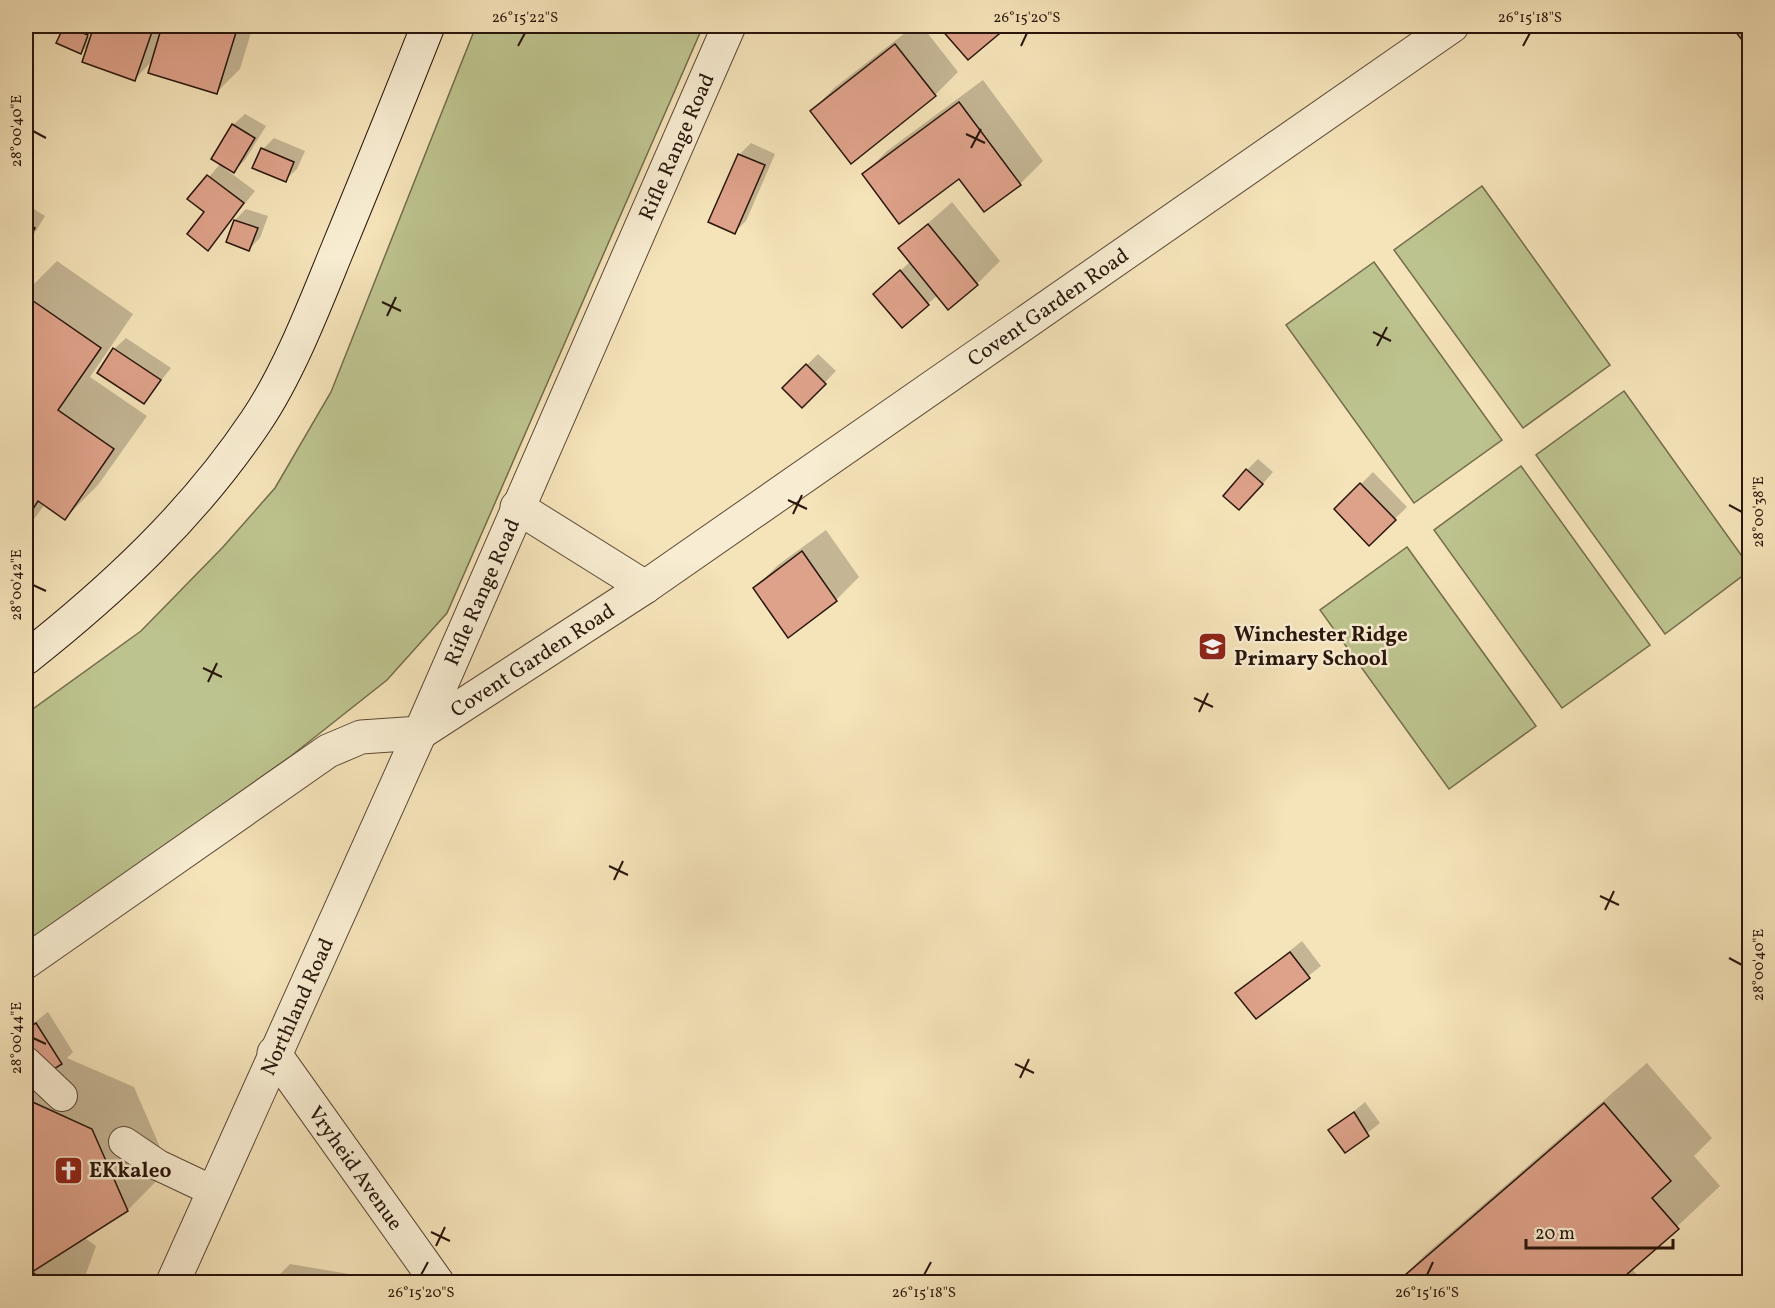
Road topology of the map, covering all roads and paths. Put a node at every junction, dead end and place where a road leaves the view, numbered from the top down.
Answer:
1 (428, 26) edge
2 (729, 26) edge
3 (1452, 26) edge
4 (517, 507) junction
5 (645, 587) junction
6 (26, 658) edge
7 (420, 733) junction
8 (26, 962) edge
9 (274, 1053) junction
10 (26, 1062) edge
11 (62, 1096) dead end
12 (124, 1142) dead end
13 (213, 1191) junction
14 (173, 1282) edge
15 (437, 1282) edge

1 - 6 street
2 - 4 street, Rifle Range Road
3 - 5 street, Covent Garden Road
4 - 5 street, Covent Garden Road
4 - 7 street, Rifle Range Road
5 - 7 street, Covent Garden Road
7 - 8 street
7 - 9 street, Northland Road
9 - 13 street, Northland Road
9 - 15 street, Vryheid Avenue
10 - 11 lane
12 - 13 lane
13 - 14 street, Northland Road

